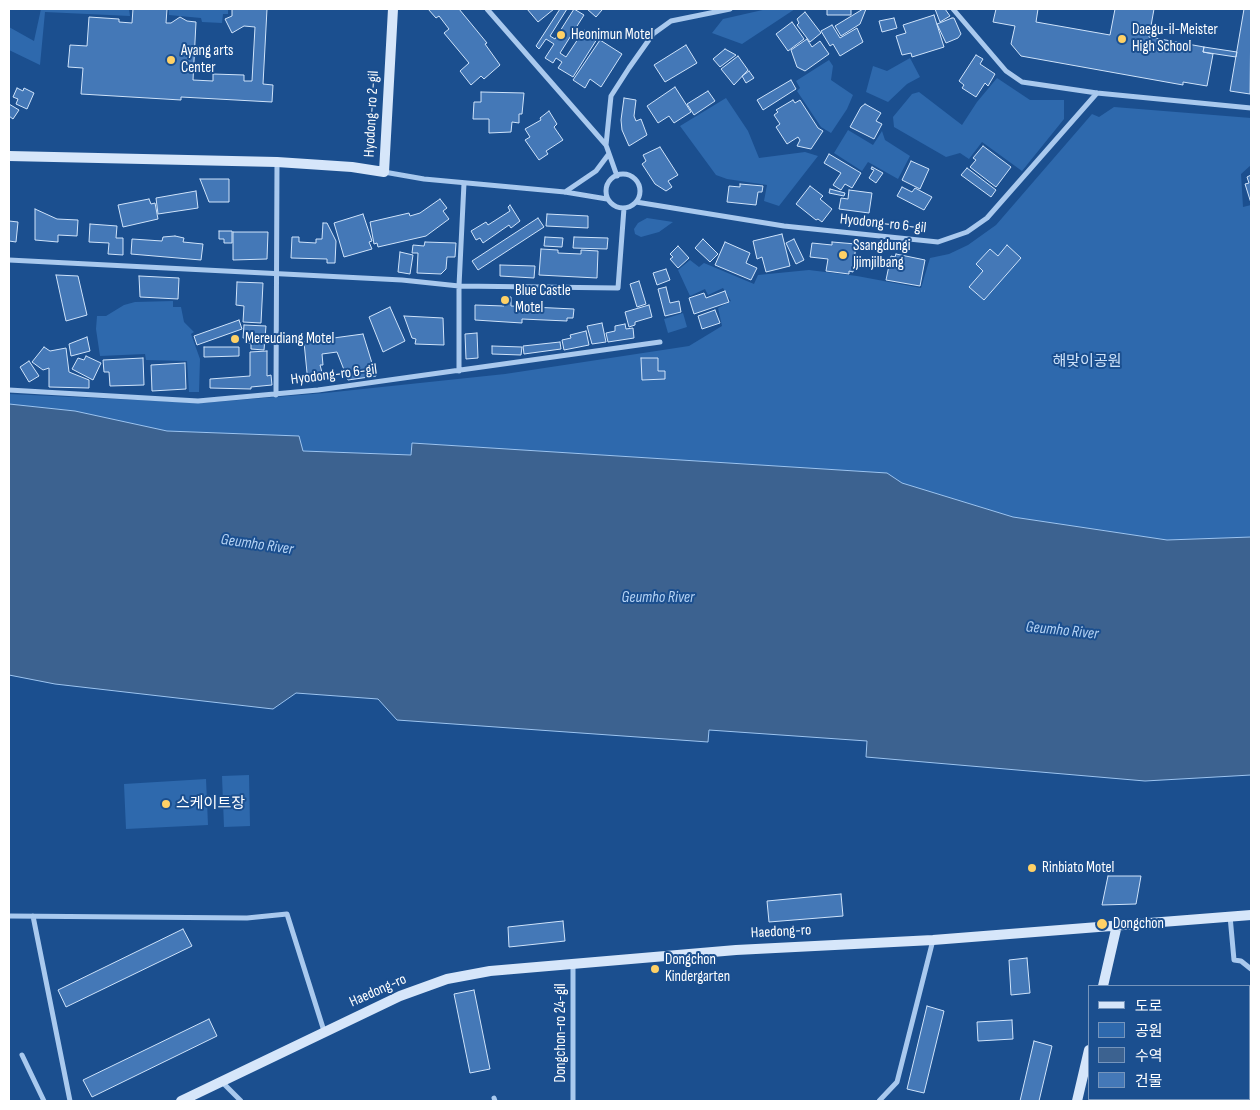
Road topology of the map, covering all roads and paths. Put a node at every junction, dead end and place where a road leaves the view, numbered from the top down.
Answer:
1 (393, 9) edge
2 (487, 9) edge
3 (730, 9) edge
4 (953, 9) edge
5 (1098, 93) junction
6 (1251, 108) edge
7 (606, 145) junction
8 (608, 155) junction
9 (9, 156) edge
10 (277, 162) junction
11 (384, 172) junction
12 (617, 176) junction
13 (464, 182) junction
14 (566, 192) junction
15 (607, 199) junction
16 (636, 202) junction
17 (624, 208) junction
18 (9, 260) edge
19 (275, 274) junction
20 (459, 286) junction
21 (660, 342) dead end
22 (458, 371) junction
23 (9, 390) edge
24 (276, 395) junction
25 (1251, 914) edge
26 (9, 916) edge
27 (33, 916) junction
28 (1230, 916) junction
29 (1117, 925) junction
30 (933, 940) junction
31 (573, 964) junction
32 (1251, 968) edge
33 (1103, 985) edge
34 (324, 1032) junction
35 (1088, 1054) edge
36 (22, 1055) dead end
37 (222, 1081) junction
38 (44, 1101) edge
39 (70, 1101) edge
40 (181, 1101) edge
41 (241, 1101) edge
42 (573, 1101) edge
43 (879, 1101) edge
44 (1077, 1101) edge

1 - 11 street, Hyodong-ro 2-gil
2 - 7 street
3 - 7 street
4 - 5 street
5 - 6 street
5 - 16 street, Hyodong-ro 6-gil
7 - 8 street
8 - 12 street
8 - 14 street
9 - 10 street, Hyodong-ro 2-gil
10 - 11 street, Hyodong-ro 2-gil
10 - 19 street
11 - 13 street
12 - 15 street
12 - 16 street
13 - 14 street
13 - 20 street
14 - 15 street
15 - 17 street
16 - 17 street
17 - 20 street
18 - 19 street
19 - 20 street
19 - 24 street
20 - 22 street
21 - 22 street, Hyodong-ro 6-gil
22 - 24 street, Hyodong-ro 6-gil
23 - 24 street, Hyodong-ro 6-gil
25 - 28 street, Haedong-ro
26 - 27 street
27 - 34 street
27 - 39 street
28 - 29 street, Haedong-ro
28 - 32 street
29 - 30 street, Haedong-ro
29 - 33 street
30 - 31 street, Haedong-ro
30 - 43 street
31 - 34 street, Haedong-ro
31 - 42 street, Dongchon-ro 24-gil
34 - 37 street, Haedong-ro
35 - 44 street
36 - 38 street
37 - 40 street, Haedong-ro
37 - 41 street

